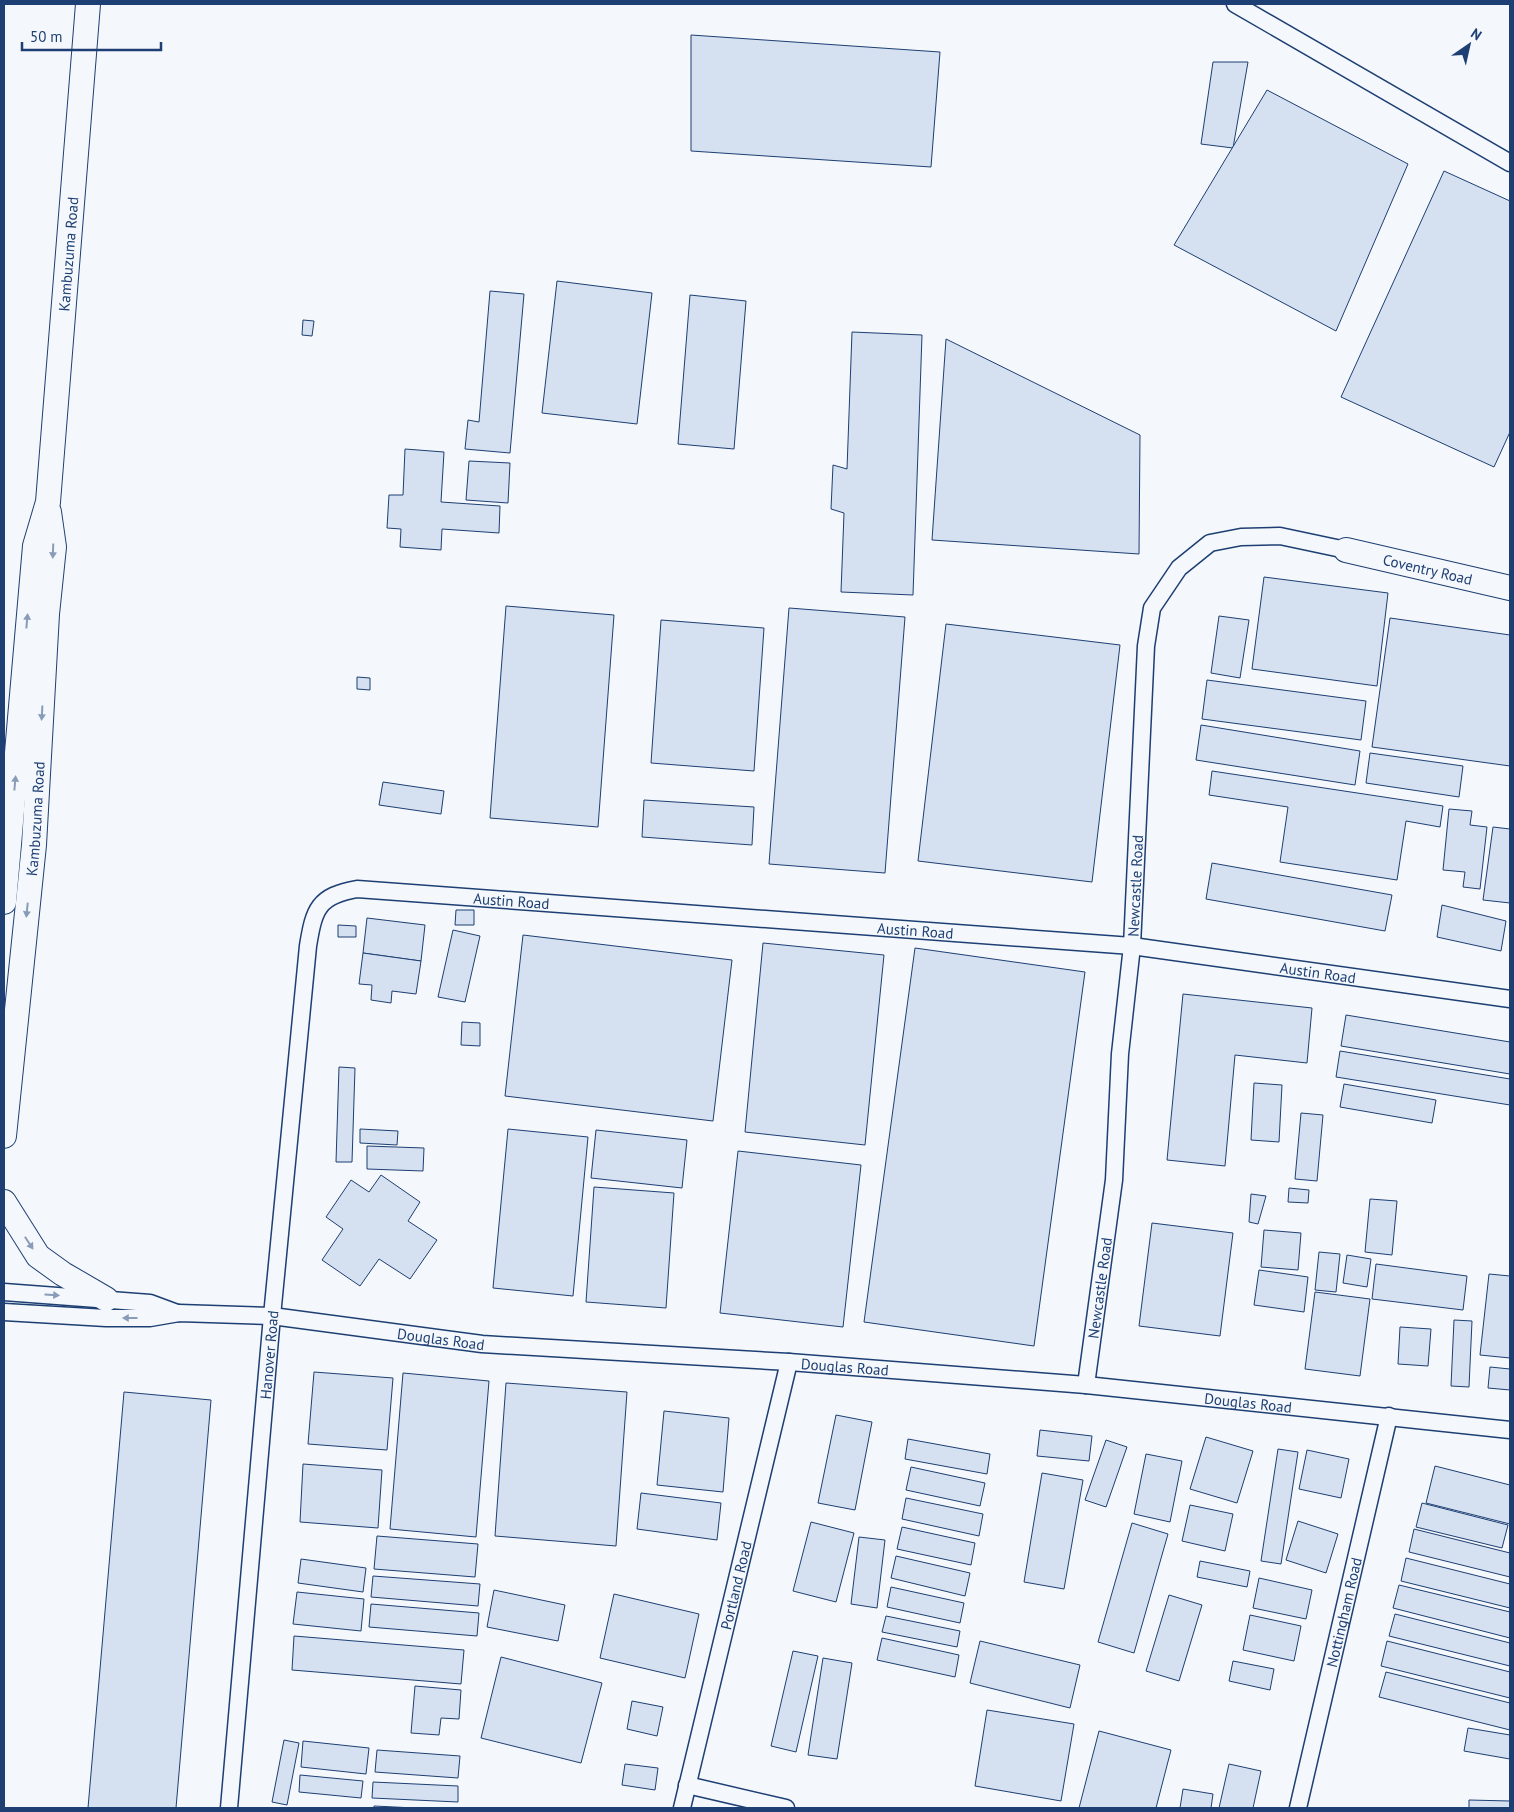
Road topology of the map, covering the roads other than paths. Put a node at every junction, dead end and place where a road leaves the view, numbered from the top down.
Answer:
1 (88, 4) edge
2 (1235, 4) edge
3 (1510, 163) edge
4 (48, 502) junction
5 (1346, 550) joint
6 (1510, 588) edge
7 (7, 840) edge
8 (34, 845) junction
9 (4, 902) edge
10 (320, 904) joint
11 (1132, 946) junction
12 (1510, 1000) edge
13 (4, 1136) edge
14 (4, 1202) edge
15 (4, 1292) edge
16 (106, 1299) junction
17 (4, 1312) edge
18 (179, 1314) junction
19 (272, 1316) junction
20 (789, 1362) junction
21 (1086, 1386) junction
22 (1389, 1416) junction
23 (1510, 1430) edge
24 (687, 1785) junction
25 (229, 1808) edge
26 (682, 1808) edge
27 (786, 1808) edge
28 (1298, 1808) edge

1 - 4 main road, Kambuzuma Road
2 - 3 street
7 -> 4 main road, Kambuzuma Road
4 -> 8 main road, Kambuzuma Road
5 - 6 main road, Coventry Road
5 - 11 street, Newcastle Road
7 - 8 street
7 - 9 main road, Kambuzuma Road
8 -> 13 main road, Kambuzuma Road
10 - 11 street, Austin Road
10 - 19 street, Hanover Road
11 - 12 street, Austin Road
11 - 21 street, Newcastle Road
14 -> 16 main road
15 -> 16 street, Douglas Road
16 - 18 street, Douglas Road
18 -> 17 street, Douglas Road
18 - 19 street, Douglas Road
19 - 20 street, Douglas Road
19 - 25 street, Hanover Road
20 - 21 street, Douglas Road
20 - 24 street, Portland Road
21 - 22 street, Douglas Road
22 - 23 street, Douglas Road
22 - 28 street, Nottingham Road
24 - 26 street, Portland Road
24 - 27 street

